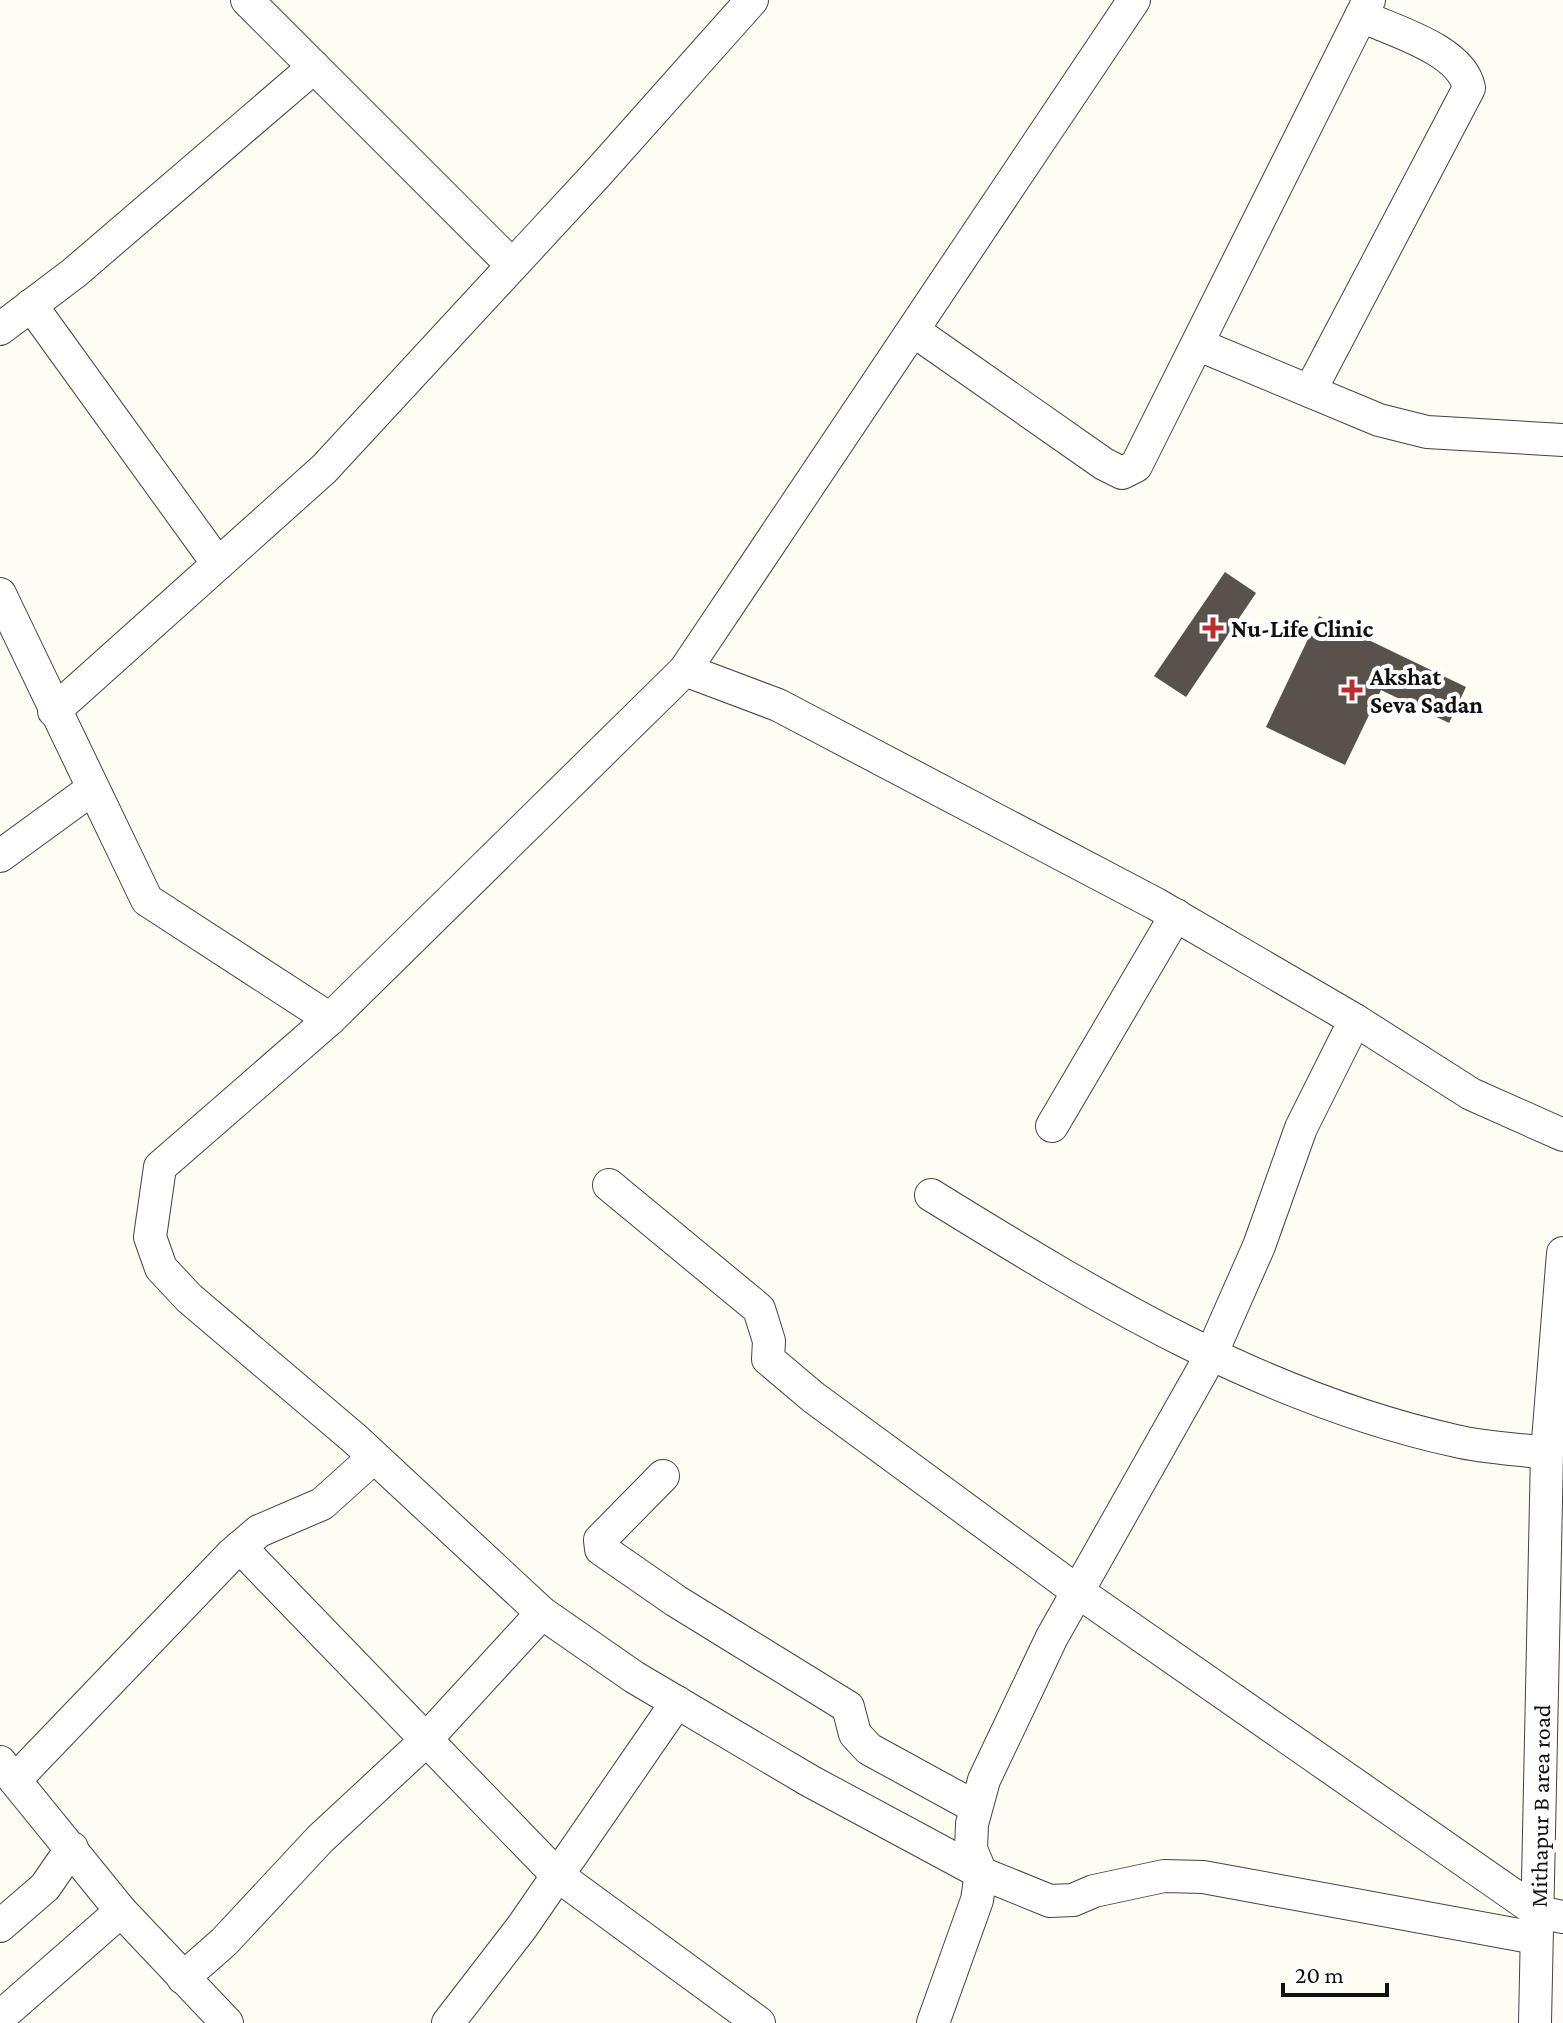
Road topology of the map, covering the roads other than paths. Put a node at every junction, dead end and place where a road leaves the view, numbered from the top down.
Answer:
1 (247, 0) edge
2 (752, 0) edge
3 (1134, 0) edge
4 (1365, 8) edge
5 (314, 67) junction
6 (512, 265) junction
7 (31, 305) junction
8 (0, 329) edge
9 (914, 331) junction
10 (1199, 345) junction
11 (1310, 391) junction
12 (1563, 440) edge
13 (218, 564) junction
14 (0, 594) edge
15 (685, 670) junction
16 (54, 711) junction
17 (92, 789) junction
18 (0, 856) edge
19 (1176, 915) junction
20 (330, 1019) junction
21 (1355, 1020) junction
22 (1052, 1126) dead end
23 (1563, 1135) edge
24 (609, 1185) dead end
25 (931, 1195) dead end
26 (1563, 1253) edge
27 (1210, 1357) junction
28 (1547, 1453) junction
29 (373, 1458) junction
30 (663, 1476) dead end
31 (240, 1547) junction
32 (1077, 1591) junction
33 (542, 1613) junction
34 (677, 1702) junction
35 (429, 1737) junction
36 (8, 1771) edge
37 (975, 1807) junction
38 (72, 1848) junction
39 (981, 1873) junction
40 (557, 1875) junction
41 (121, 1911) junction
42 (1546, 1923) edge
43 (0, 1926) edge
44 (183, 1978) junction
45 (0, 2017) edge
46 (227, 2023) edge
47 (448, 2023) edge
48 (759, 2023) edge
49 (933, 2023) edge
50 (1535, 2023) edge

1 - 5 street
2 - 6 street
3 - 9 street
4 - 10 street
4 - 11 street
5 - 6 street
5 - 7 street
6 - 13 street
7 - 8 street
7 - 13 street
9 - 10 street
9 - 15 street
10 - 11 street
11 - 12 street
13 - 16 street
14 - 16 street
15 - 19 street
15 - 20 street
16 - 17 street
17 - 18 street
17 - 20 street
19 - 21 street
19 - 22 street
20 - 29 street
21 - 23 street
21 - 27 street
24 - 32 street
25 - 27 street
26 - 28 street, Mithapur B area road
27 - 28 street
27 - 32 street
28 - 42 street, Mithapur B area road
29 - 31 street
29 - 33 street
30 - 37 street
31 - 35 street
31 - 36 street
32 - 37 street
32 - 42 street
33 - 34 street
33 - 35 street
34 - 39 street
34 - 40 street
35 - 40 street
35 - 44 street
36 - 38 street
37 - 39 street
38 - 41 street
38 - 43 street
39 - 42 street
39 - 49 street
40 - 47 street
40 - 48 street
41 - 44 street
41 - 45 street
42 - 50 street, Mithapur B area road
44 - 46 street

